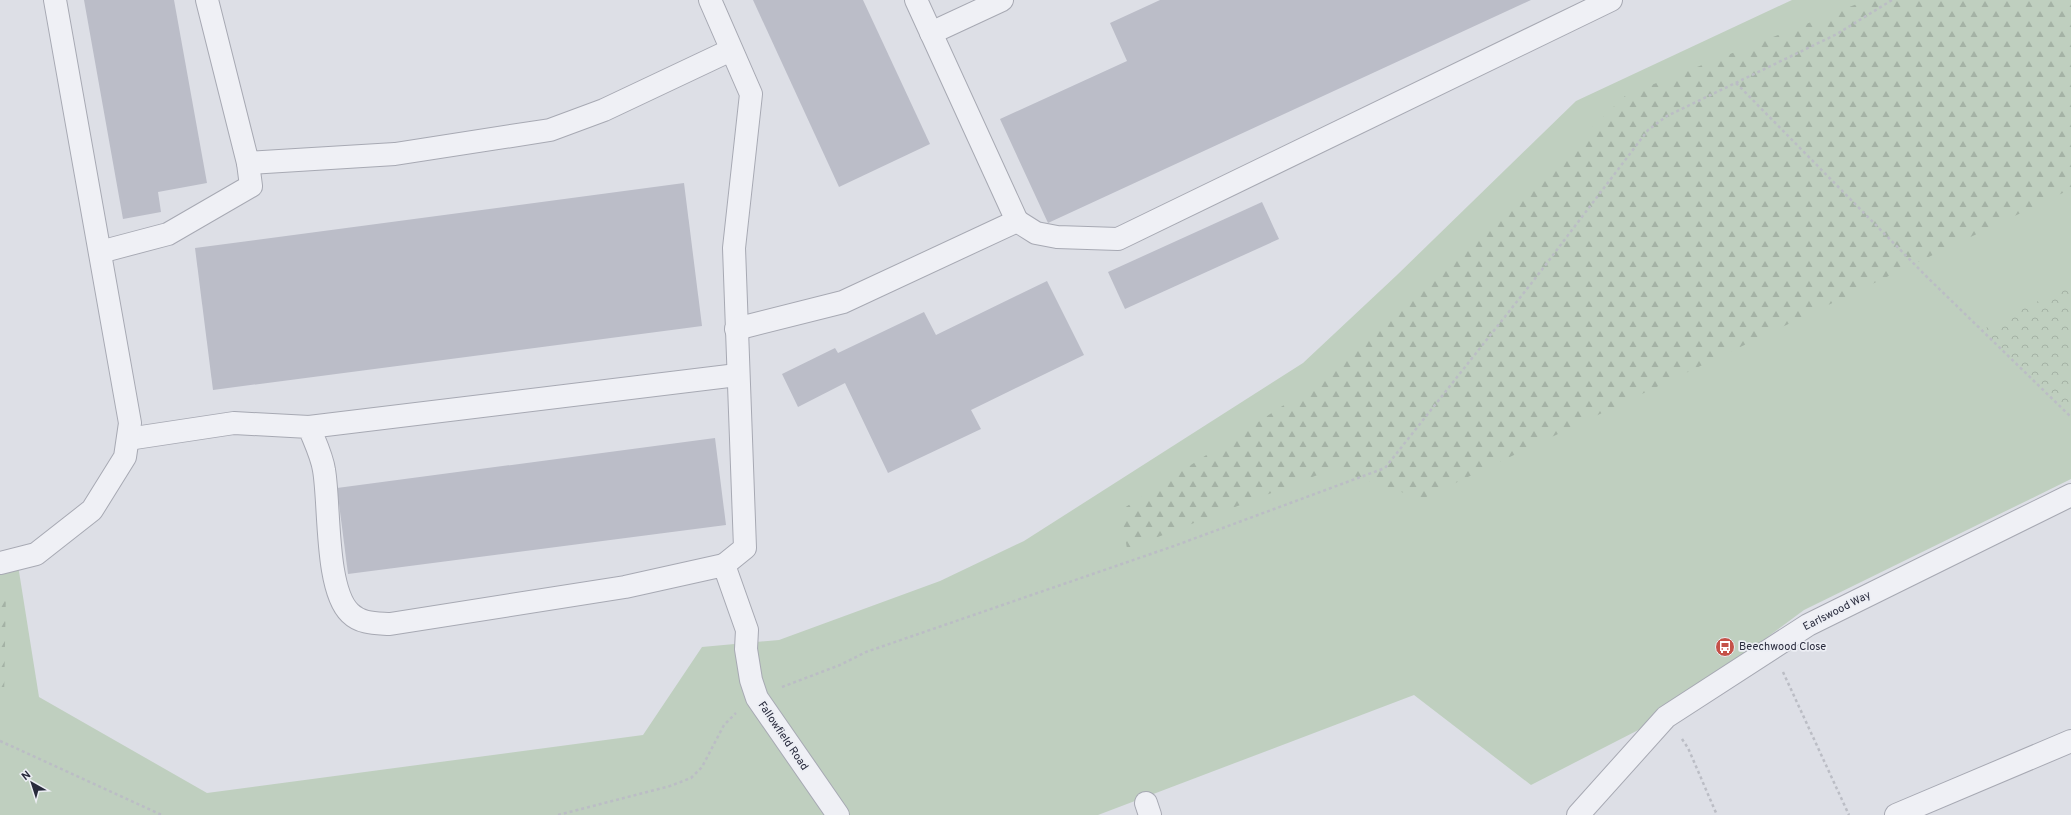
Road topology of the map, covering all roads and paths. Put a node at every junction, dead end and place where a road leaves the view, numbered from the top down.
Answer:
1 (55, 0) edge
2 (207, 0) edge
3 (710, 0) edge
4 (916, 0) edge
5 (1002, 0) edge
6 (1611, 0) edge
7 (1892, 0) edge
8 (931, 32) junction
9 (731, 50) junction
10 (1736, 83) junction
11 (248, 162) junction
12 (1018, 220) junction
13 (100, 252) junction
14 (736, 329) junction
15 (737, 375) junction
16 (2071, 417) edge
17 (309, 427) junction
18 (128, 439) junction
19 (2071, 495) edge
20 (0, 563) edge
21 (724, 564) junction
22 (1772, 649) junction
23 (757, 698) junction
24 (1666, 717) junction
25 (0, 741) edge
26 (2071, 741) edge
27 (162, 815) edge
28 (558, 815) edge
29 (838, 815) edge
30 (1578, 815) edge
31 (1717, 815) edge
32 (1849, 815) edge
33 (1896, 815) edge

1 - 13 street
2 - 11 street
3 - 9 street
4 - 8 street
5 - 8 street
6 - 12 street
7 - 10 path
8 - 12 street
9 - 11 street
9 - 14 street
10 - 16 path
10 - 23 path
11 - 13 street
12 - 14 street
13 - 18 street
14 - 15 street
15 - 17 street
15 - 21 street
17 - 18 street
17 - 21 street
18 - 20 street
19 - 22 street, Earlswood Way
21 - 23 street, Fallowfield Road
22 - 24 street, Earlswood Way
22 - 32 path
23 - 28 path
23 - 29 street, Fallowfield Road
24 - 30 street, Earlswood Way
24 - 31 path
25 - 27 path
26 - 33 street

